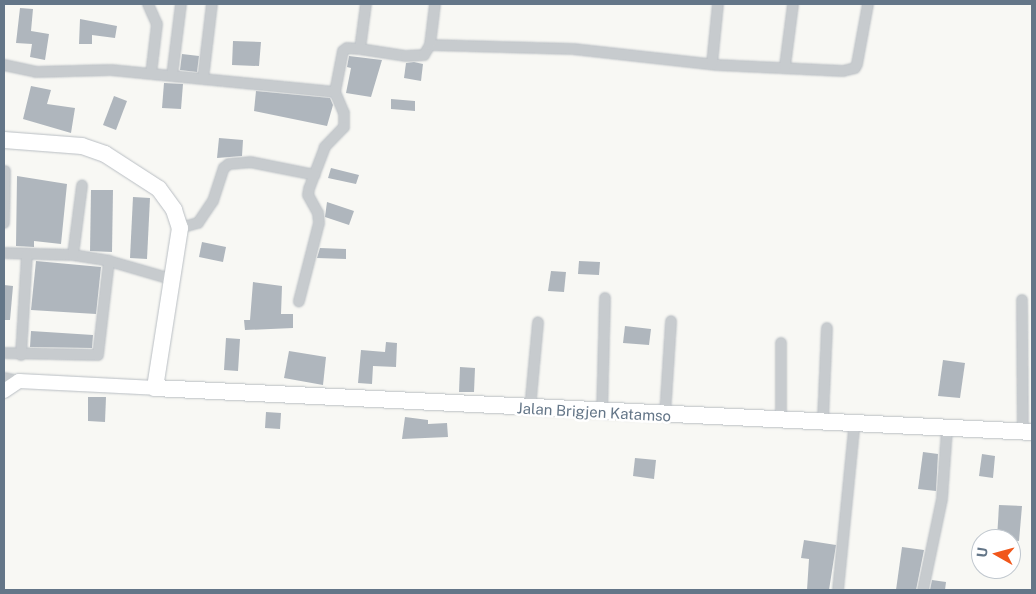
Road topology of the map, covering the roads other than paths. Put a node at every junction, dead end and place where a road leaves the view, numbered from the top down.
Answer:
1 (148, 4) edge
2 (182, 4) edge
3 (212, 4) edge
4 (366, 4) edge
5 (434, 4) edge
6 (718, 4) edge
7 (793, 4) edge
8 (868, 4) edge
9 (430, 45) junction
10 (360, 49) junction
11 (712, 64) junction
12 (4, 65) edge
13 (785, 66) junction
14 (151, 74) junction
15 (172, 76) junction
16 (203, 79) junction
17 (335, 92) junction
18 (4, 140) edge
19 (4, 171) edge
20 (314, 175) junction
21 (82, 186) dead end
22 (4, 223) edge
23 (180, 228) junction
24 (4, 253) edge
25 (27, 254) junction
26 (73, 255) junction
27 (109, 261) junction
28 (171, 279) junction
29 (605, 298) dead end
30 (299, 300) dead end
31 (1022, 300) dead end
32 (671, 321) dead end
33 (538, 322) dead end
34 (827, 328) dead end
35 (781, 343) dead end
36 (4, 353) edge
37 (22, 355) junction
38 (4, 378) edge
39 (19, 381) junction
40 (155, 388) junction
41 (4, 391) edge
42 (530, 409) junction
43 (602, 413) junction
44 (665, 415) junction
45 (780, 417) junction
46 (823, 419) junction
47 (855, 421) junction
48 (947, 429) junction
49 (1027, 432) edge
50 (838, 590) edge
51 (923, 590) edge

1 - 14 street
2 - 15 street
3 - 16 street
4 - 10 street
5 - 9 street
6 - 11 street
7 - 13 street
8 - 13 street
9 - 10 street
9 - 11 street
10 - 17 street
11 - 13 street
12 - 14 street
14 - 15 street
15 - 16 street
16 - 17 street
17 - 20 street
18 - 23 main road
19 - 22 street
20 - 23 street
20 - 30 street
21 - 26 street
23 - 28 main road
24 - 25 street
25 - 26 street
25 - 37 street
26 - 27 street
27 - 28 street
27 - 37 street
28 - 40 main road
29 - 43 street
31 - 49 street
32 - 44 street
33 - 42 street
34 - 46 street
35 - 45 street
36 - 37 street
38 - 39 street
39 - 40 street
39 - 41 street
40 - 42 main road, Jalan Brigjen Katamso
42 - 43 main road, Jalan Brigjen Katamso
43 - 44 main road, Jalan Brigjen Katamso
44 - 45 main road, Jalan Brigjen Katamso
45 - 46 main road, Jalan Brigjen Katamso
46 - 47 main road, Jalan Brigjen Katamso
47 - 48 main road, Jalan Brigjen Katamso
47 - 50 street
48 - 49 main road, Jalan Brigjen Katamso
48 - 51 street

